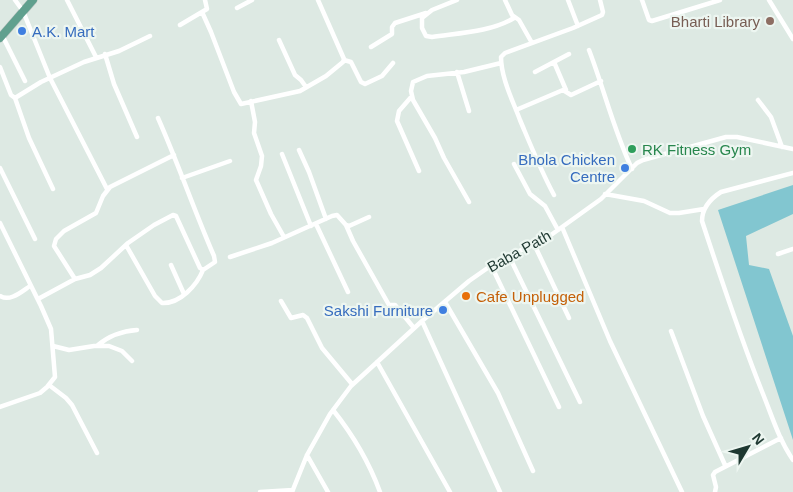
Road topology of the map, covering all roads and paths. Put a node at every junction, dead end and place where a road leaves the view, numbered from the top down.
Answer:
1 (15, 0) edge
2 (33, 0) edge
3 (67, 0) edge
4 (205, 0) edge
5 (252, 0) edge
6 (318, 0) edge
7 (457, 0) edge
8 (505, 0) edge
9 (568, 0) edge
10 (600, 0) edge
11 (642, 0) edge
12 (720, 0) edge
13 (769, 0) edge
14 (237, 8) dead end
15 (23, 11) junction
16 (202, 12) junction
17 (428, 13) junction
18 (514, 18) junction
19 (180, 25) dead end
20 (578, 26) junction
21 (150, 36) dead end
22 (1, 37) edge
23 (793, 39) edge
24 (279, 40) dead end
25 (532, 43) junction
26 (371, 48) dead end
27 (588, 50) dead end
28 (105, 54) junction
29 (569, 54) dead end
30 (96, 57) junction
31 (344, 60) junction
32 (554, 62) junction
33 (393, 63) dead end
34 (501, 63) junction
35 (0, 68) edge
36 (457, 72) junction
37 (535, 72) dead end
38 (50, 78) junction
39 (24, 81) dead end
40 (601, 81) junction
41 (306, 87) junction
42 (567, 92) junction
43 (412, 96) junction
44 (15, 98) junction
45 (758, 100) dead end
46 (250, 101) junction
47 (516, 110) junction
48 (469, 111) dead end
49 (158, 118) dead end
50 (137, 137) dead end
51 (782, 147) junction
52 (793, 149) edge
53 (299, 150) dead end
54 (282, 154) dead end
55 (174, 155) junction
56 (230, 161) dead end
57 (514, 164) dead end
58 (0, 168) edge
59 (632, 168) junction
60 (419, 171) dead end
61 (793, 174) edge
62 (182, 178) junction
63 (53, 189) dead end
64 (107, 189) junction
65 (605, 194) junction
66 (554, 195) dead end
67 (469, 202) dead end
68 (704, 208) junction
69 (369, 217) dead end
70 (326, 219) junction
71 (0, 223) edge
72 (316, 224) junction
73 (346, 225) junction
74 (311, 226) junction
75 (560, 228) junction
76 (284, 237) junction
77 (35, 239) dead end
78 (534, 244) junction
79 (126, 245) junction
80 (793, 248) edge
81 (778, 254) dead end
82 (508, 256) junction
83 (230, 257) dead end
84 (171, 265) dead end
85 (491, 265) junction
86 (204, 270) junction
87 (75, 280) junction
88 (30, 286) junction
89 (348, 292) dead end
90 (184, 294) junction
91 (0, 296) edge
92 (38, 299) junction
93 (281, 301) dead end
94 (445, 302) junction
95 (569, 318) dead end
96 (422, 321) junction
97 (414, 328) junction
98 (137, 330) dead end
99 (671, 331) dead end
100 (52, 346) junction
101 (97, 346) junction
102 (132, 361) dead end
103 (377, 362) junction
104 (50, 384) junction
105 (352, 384) junction
106 (580, 402) dead end
107 (0, 407) edge
108 (559, 407) dead end
109 (333, 410) junction
110 (781, 438) junction
111 (97, 453) dead end
112 (307, 455) junction
113 (793, 460) edge
114 (725, 466) junction
115 (532, 471) dead end
116 (292, 491) edge
117 (260, 492) edge
118 (328, 492) edge
119 (380, 492) edge
120 (450, 492) edge
121 (500, 492) edge
122 (682, 492) edge
123 (715, 492) edge

1 - 15 street
2 - 15 main road
3 - 30 street
4 - 16 street
5 - 14 street
6 - 31 street
7 - 17 street
8 - 18 street
9 - 20 street
10 - 20 street
11 - 12 street
13 - 23 street
15 - 22 main road
15 - 38 street
16 - 19 street
16 - 46 street
17 - 18 street
17 - 26 street
18 - 25 street
20 - 25 street
21 - 28 street
22 - 39 street
24 - 41 street
25 - 34 street
27 - 40 street
28 - 30 street
28 - 50 street
29 - 32 street
30 - 38 street
31 - 33 street
31 - 41 street
32 - 37 street
32 - 42 street
34 - 36 street
34 - 47 street
35 - 44 street
36 - 43 street
36 - 48 street
38 - 44 street
38 - 64 street
40 - 42 street
40 - 59 street
41 - 46 street
42 - 47 street
43 - 60 street
43 - 67 street
44 - 63 street
45 - 51 street
46 - 76 street
47 - 66 street
49 - 55 street
51 - 52 street, Baba Path
51 - 59 street, Baba Path
53 - 70 street
54 - 74 street
55 - 62 street
55 - 64 street
56 - 62 street
57 - 75 street
58 - 77 street
59 - 65 street, Baba Path
61 - 68 street
62 - 86 street
64 - 87 street
65 - 68 street
65 - 75 street, Baba Path
68 - 110 street
69 - 73 street
70 - 72 street
70 - 73 street
71 - 88 street
72 - 74 street
72 - 89 street
73 - 97 street
74 - 76 street
75 - 78 street, Baba Path
75 - 122 street
76 - 83 street
78 - 82 street, Baba Path
78 - 95 street
79 - 86 street
79 - 87 street
79 - 90 street
80 - 81 street
82 - 85 street, Baba Path
82 - 106 street
84 - 90 street
85 - 94 street, Baba Path
85 - 108 street
86 - 90 street
87 - 92 street
88 - 91 street
88 - 92 street
92 - 100 street
93 - 105 street
94 - 96 street, Baba Path
94 - 115 street
96 - 97 street, Baba Path
96 - 121 street
97 - 103 street, Baba Path
98 - 101 street
99 - 114 street
100 - 101 street
100 - 104 street
101 - 102 street
103 - 105 street, Baba Path
103 - 120 street
104 - 107 street
104 - 111 street
105 - 109 street, Baba Path
109 - 112 street, Baba Path
109 - 119 street
110 - 113 street
110 - 114 street
112 - 116 street, Baba Path
112 - 118 street
114 - 123 street
116 - 117 street

